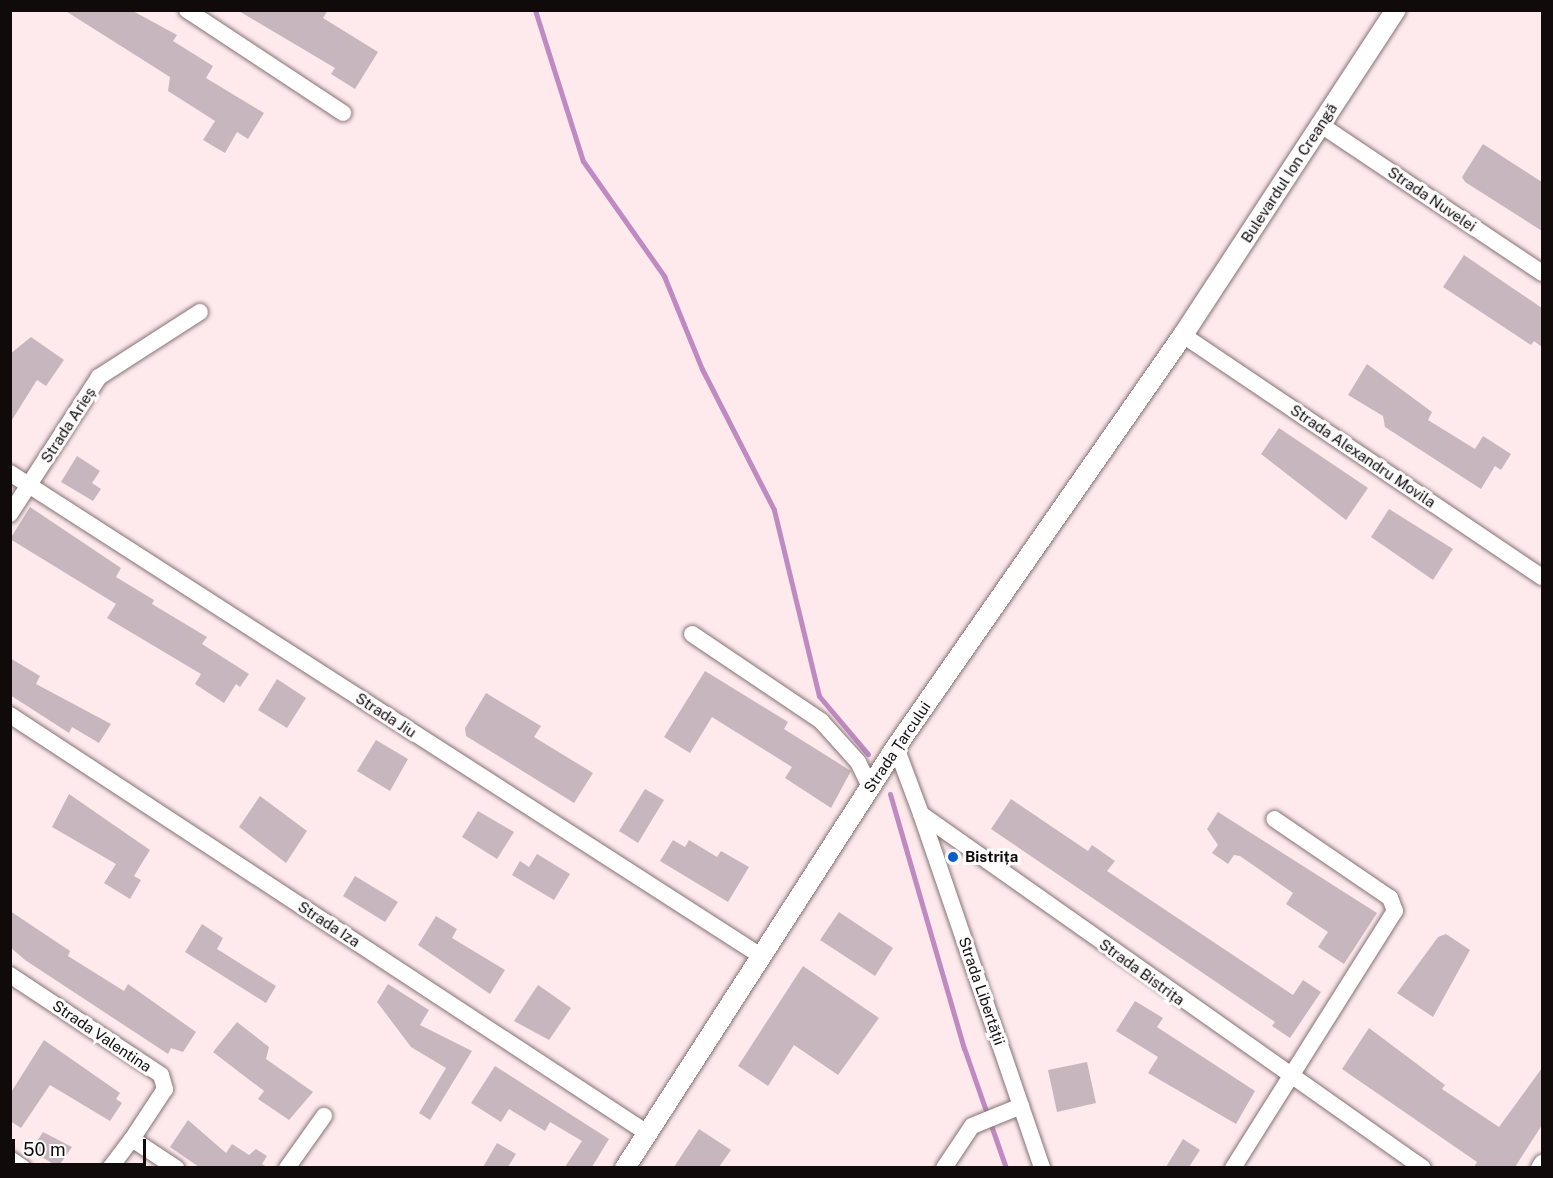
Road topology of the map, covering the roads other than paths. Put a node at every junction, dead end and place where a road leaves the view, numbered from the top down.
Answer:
1 (187, 10) edge
2 (1396, 10) edge
3 (343, 112) dead end
4 (1321, 125) junction
5 (1542, 273) edge
6 (200, 312) dead end
7 (1183, 334) junction
8 (10, 473) edge
9 (28, 486) junction
10 (10, 514) edge
11 (1542, 577) edge
12 (692, 634) dead end
13 (10, 715) edge
14 (896, 747) junction
15 (870, 788) junction
16 (921, 814) junction
17 (1274, 819) dead end
18 (761, 956) junction
19 (10, 975) edge
20 (1288, 1076) junction
21 (1021, 1106) junction
22 (324, 1116) dead end
23 (647, 1133) junction
24 (132, 1139) junction
25 (10, 1159) edge
26 (1542, 1163) edge
27 (23, 1167) edge
28 (110, 1167) edge
29 (176, 1167) edge
30 (287, 1167) edge
31 (625, 1167) edge
32 (944, 1167) edge
33 (1042, 1167) edge
34 (1233, 1167) edge
35 (1423, 1167) edge
36 (1539, 1167) edge

1 - 3 street
2 - 4 street, Bulevardul Ion Creangă
4 - 5 street, Strada Nuvelei
4 - 7 street, Bulevardul Ion Creangă
6 - 9 street, Strada Arieș
7 - 11 street, Strada Alexandru Movila
7 - 14 street, Strada Țarcului
8 - 9 street, Strada Jiu
9 - 10 street, Strada Arieș
9 - 18 street, Strada Jiu
12 - 15 street
13 - 23 street, Strada Iza
14 - 15 street, Strada Țarcului
14 - 16 street
15 - 18 street, Strada Țarcului
16 - 20 street, Strada Bistrița
16 - 21 street, Strada Libertății
17 - 20 street
18 - 23 street, Strada Țarcului
19 - 24 street, Strada Valentina
20 - 34 street
20 - 35 street, Strada Bistrița
21 - 32 street
21 - 33 street, Strada Libertății
22 - 30 street
23 - 31 street, Strada Țarcului
24 - 28 street, Strada Valentina
24 - 29 street
25 - 27 street
26 - 36 street

